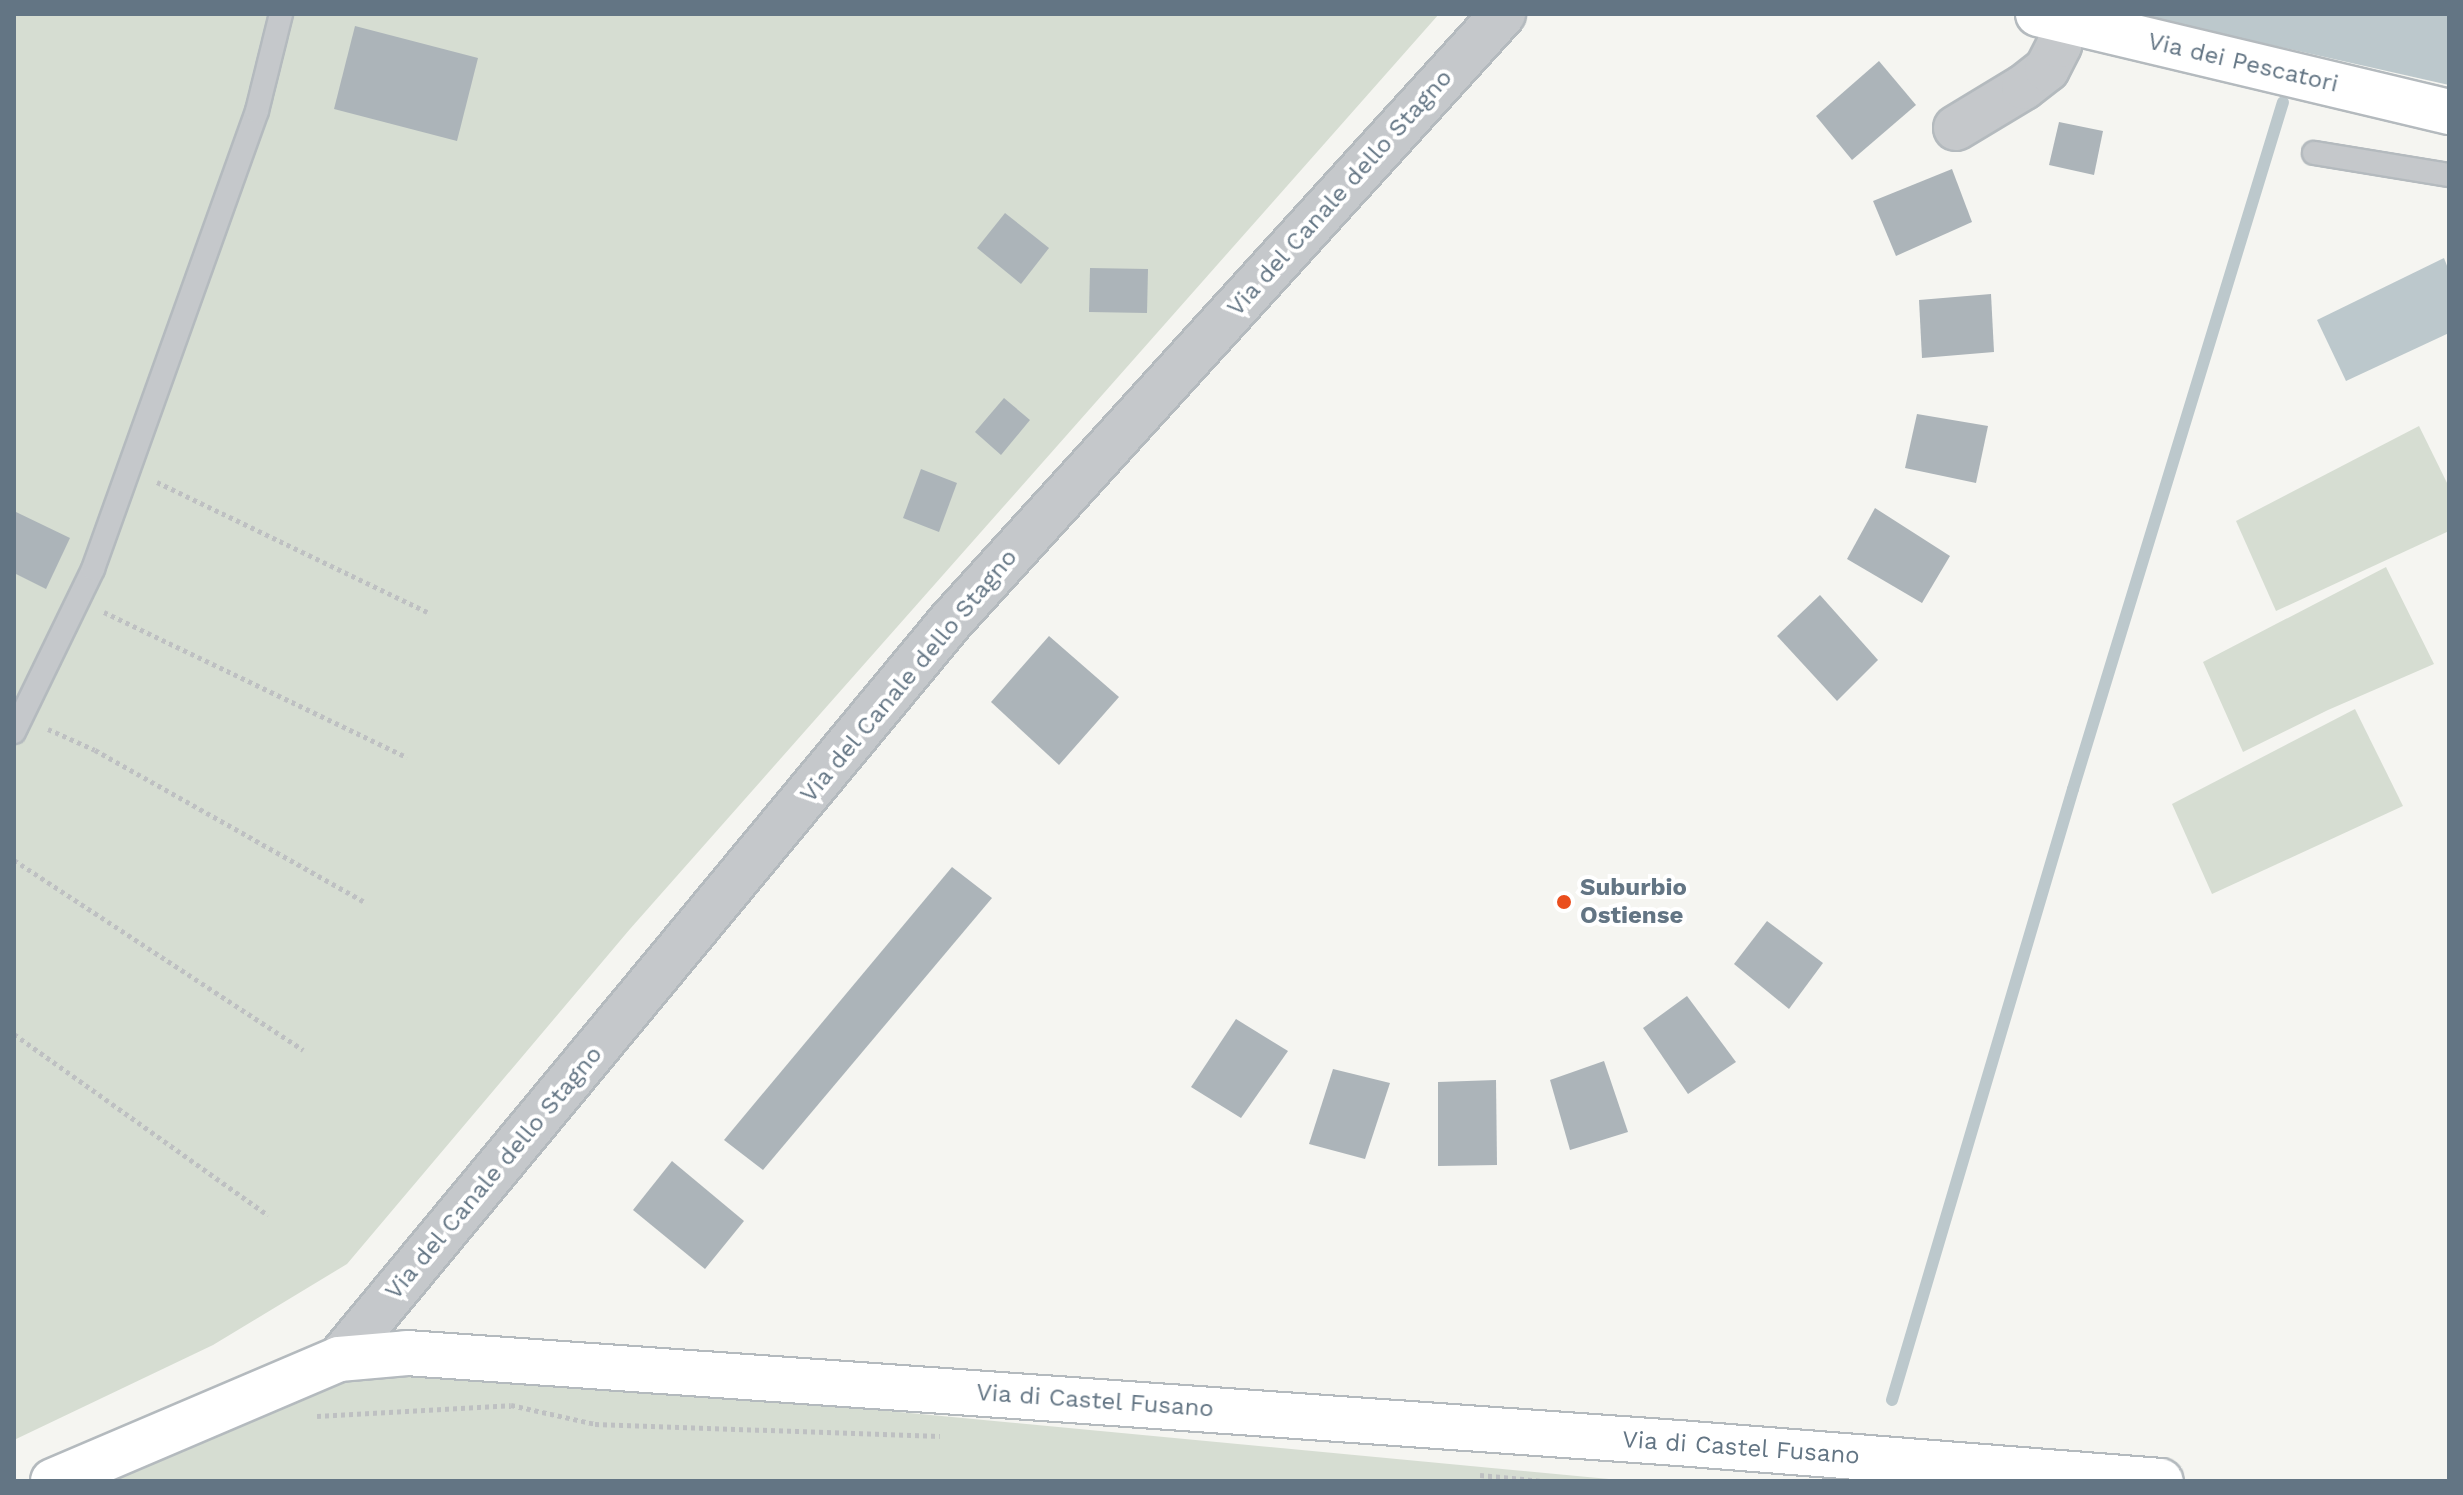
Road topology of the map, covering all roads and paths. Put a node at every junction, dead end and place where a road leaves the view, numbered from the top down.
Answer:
1 (281, 14) edge
2 (1503, 14) edge
3 (2052, 17) edge
4 (2449, 112) edge
5 (1956, 128) dead end
6 (2314, 153) dead end
7 (2449, 175) edge
8 (125, 481) junction
9 (77, 601) junction
10 (427, 612) dead end
11 (18, 724) edge
12 (407, 757) dead end
13 (14, 860) edge
14 (363, 901) dead end
15 (14, 1034) edge
16 (303, 1050) dead end
17 (268, 1215) dead end
18 (339, 1359) junction
19 (305, 1417) dead end
20 (955, 1437) dead end
21 (1467, 1473) dead end
22 (53, 1481) edge
23 (1543, 1481) edge
24 (2161, 1481) edge

1 - 8 lane
2 - 18 street, Via del Canale dello Stagno
3 - 4 street, Via dei Pescatori
3 - 5 street
6 - 7 lane
8 - 9 lane
8 - 10 path
9 - 11 lane
9 - 12 path
11 - 14 path
13 - 16 path
15 - 17 path
18 - 22 street, Via di Castel Fusano
18 - 24 street, Via di Castel Fusano
19 - 20 path
21 - 23 path

